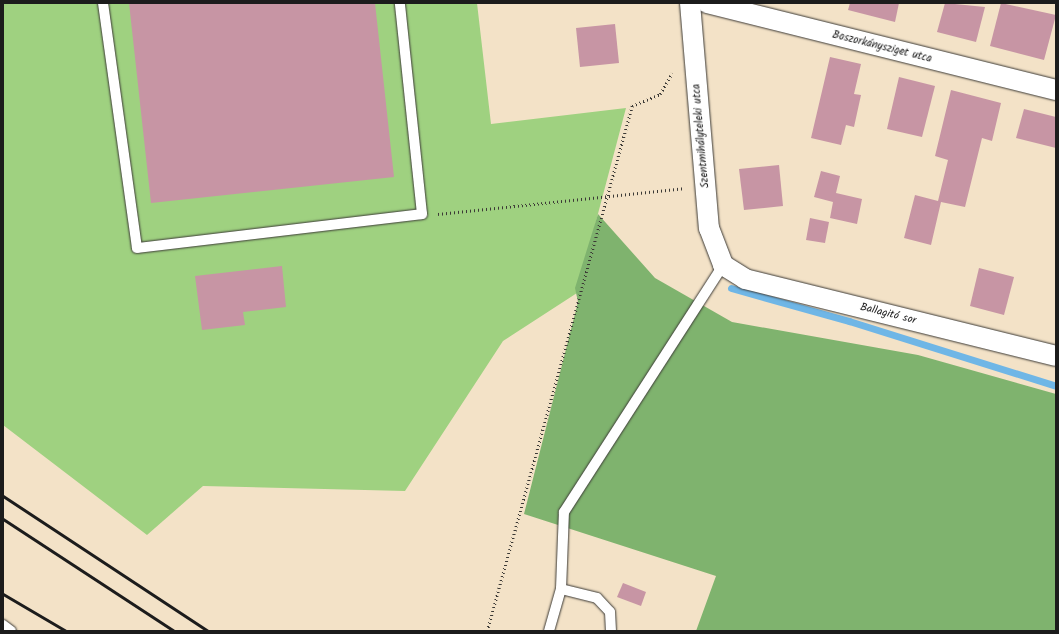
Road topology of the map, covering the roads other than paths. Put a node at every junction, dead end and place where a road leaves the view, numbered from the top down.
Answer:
1 (103, 3) edge
2 (400, 3) edge
3 (690, 3) edge
4 (707, 3) edge
5 (1056, 90) edge
6 (723, 265) junction
7 (1056, 356) edge
8 (561, 589) junction
9 (3, 625) edge
10 (11, 631) edge
11 (549, 631) edge
12 (611, 631) edge

1 - 2 lane
3 - 6 street, Szentmihályteleki utca
4 - 5 street, Boszorkánysziget utca
6 - 7 street, Ballagitó sor
6 - 8 lane
8 - 11 lane
8 - 12 lane
9 - 10 lane

